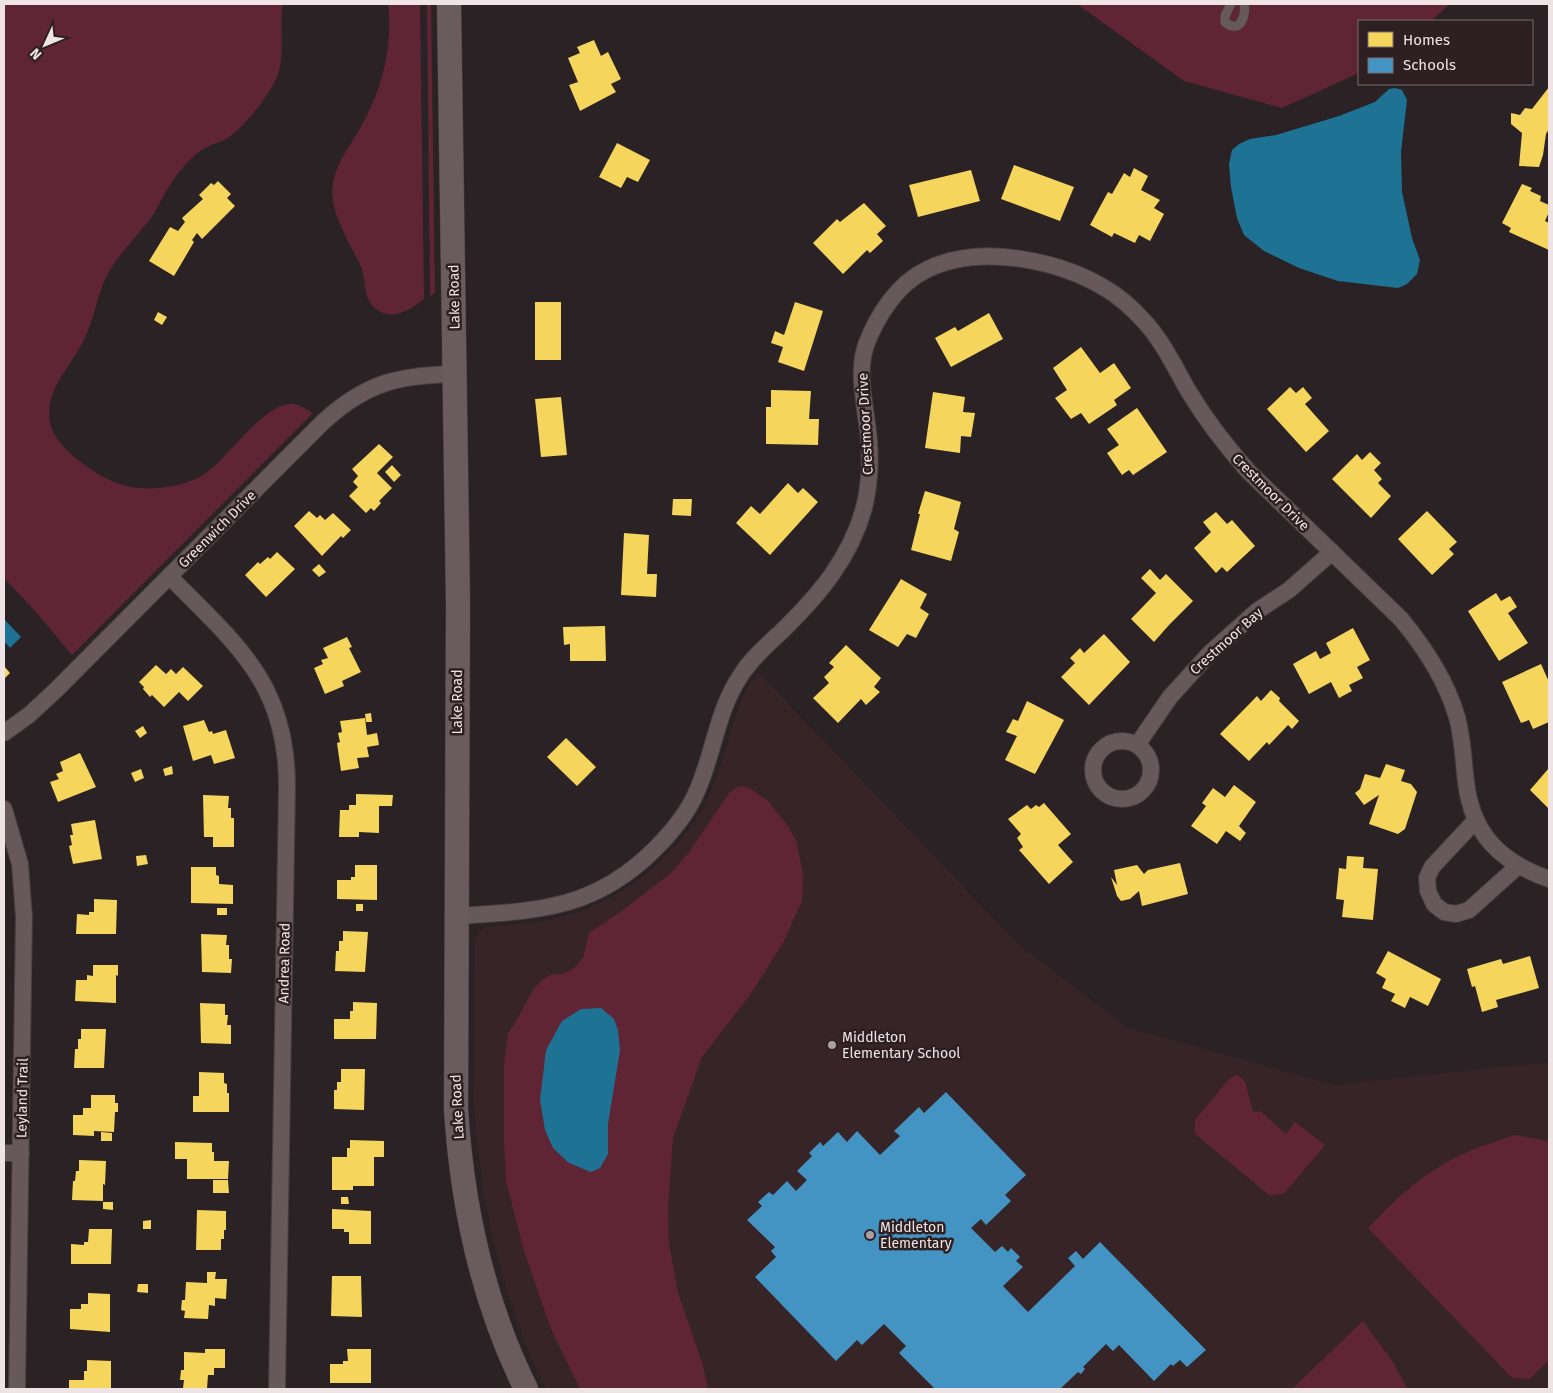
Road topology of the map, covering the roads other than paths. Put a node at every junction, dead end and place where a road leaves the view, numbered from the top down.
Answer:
1 (449, 4) edge
2 (1231, 4) edge
3 (1244, 4) edge
4 (455, 374) junction
5 (1332, 552) junction
6 (170, 576) junction
7 (4, 733) edge
8 (1137, 745) dead end
9 (4, 810) edge
10 (1475, 821) junction
11 (1518, 866) junction
12 (1549, 879) edge
13 (456, 916) junction
14 (4, 1152) edge
15 (21, 1153) junction
16 (17, 1389) edge
17 (277, 1389) edge
18 (526, 1389) edge

1 - 4 street, Lake Road
2 - 3 lane
4 - 6 street, Greenwich Drive
4 - 13 street, Lake Road
5 - 8 street, Crestmoor Bay
5 - 10 street, Crestmoor Drive
5 - 13 street, Crestmoor Drive
6 - 7 street, Greenwich Drive
6 - 17 street, Andrea Road
9 - 15 street, Leyland Trail
10 - 11 street, Crestmoor Drive
10 - 11 street
11 - 12 street, Crestmoor Drive
13 - 18 street, Lake Road
14 - 15 street
15 - 16 street, Leyland Trail

